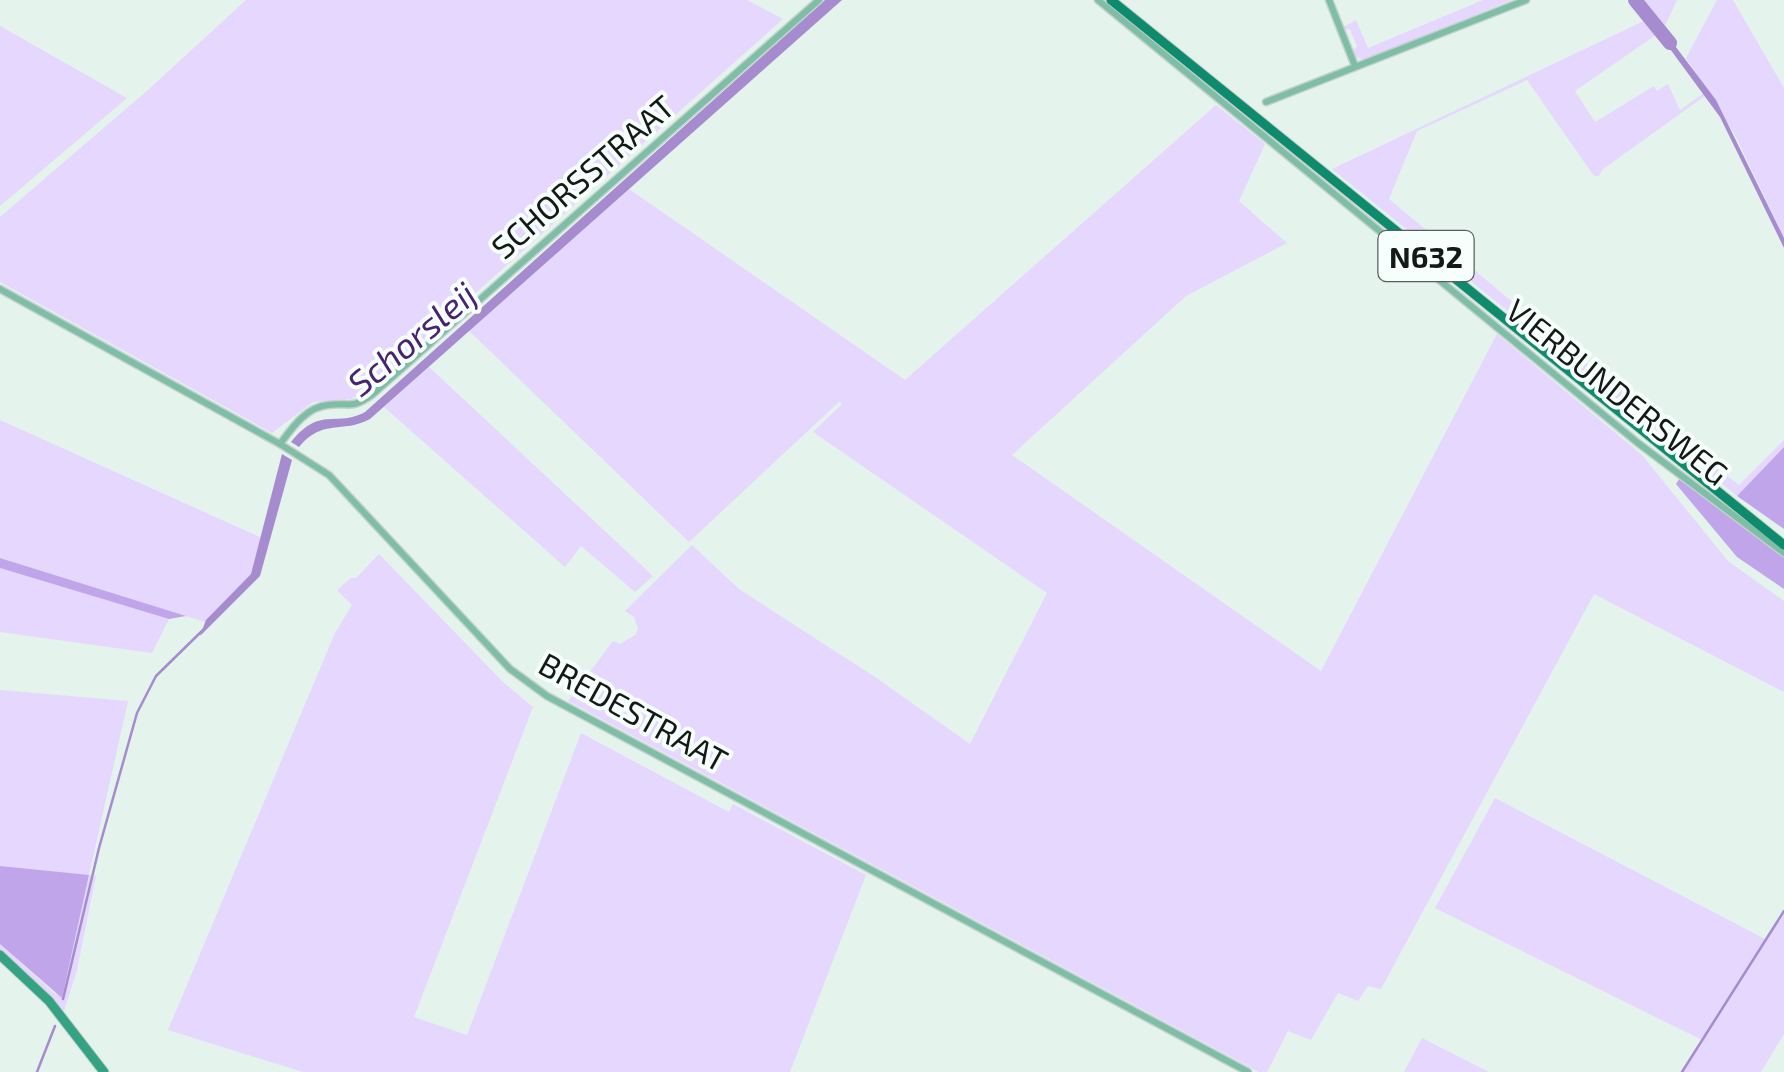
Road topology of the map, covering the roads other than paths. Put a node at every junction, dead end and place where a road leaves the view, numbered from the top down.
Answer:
1 (819, 0) edge
2 (1098, 0) edge
3 (1330, 0) edge
4 (1526, 0) edge
5 (1114, 1) edge
6 (1146, 32) junction
7 (1355, 66) junction
8 (1266, 102) dead end
9 (0, 289) edge
10 (280, 444) junction
11 (1677, 467) junction
12 (1784, 544) edge
13 (1784, 553) edge
14 (0, 955) edge
15 (104, 1072) edge
16 (1248, 1072) edge

1 - 10 street, SCHORSSTRAAT
2 - 6 street, VIERBUNDERSWEG
3 - 7 street
4 - 7 street
5 - 6 main road, VIERBUNDERSWEG / N632
6 - 11 main road, VIERBUNDERSWEG / N632
7 - 8 street
9 - 10 street, BREDESTRAAT
10 - 16 street, BREDESTRAAT
11 - 12 main road, VIERBUNDERSWEG / N632
11 - 13 street, VIERBUNDERSWEG
14 - 15 main road

